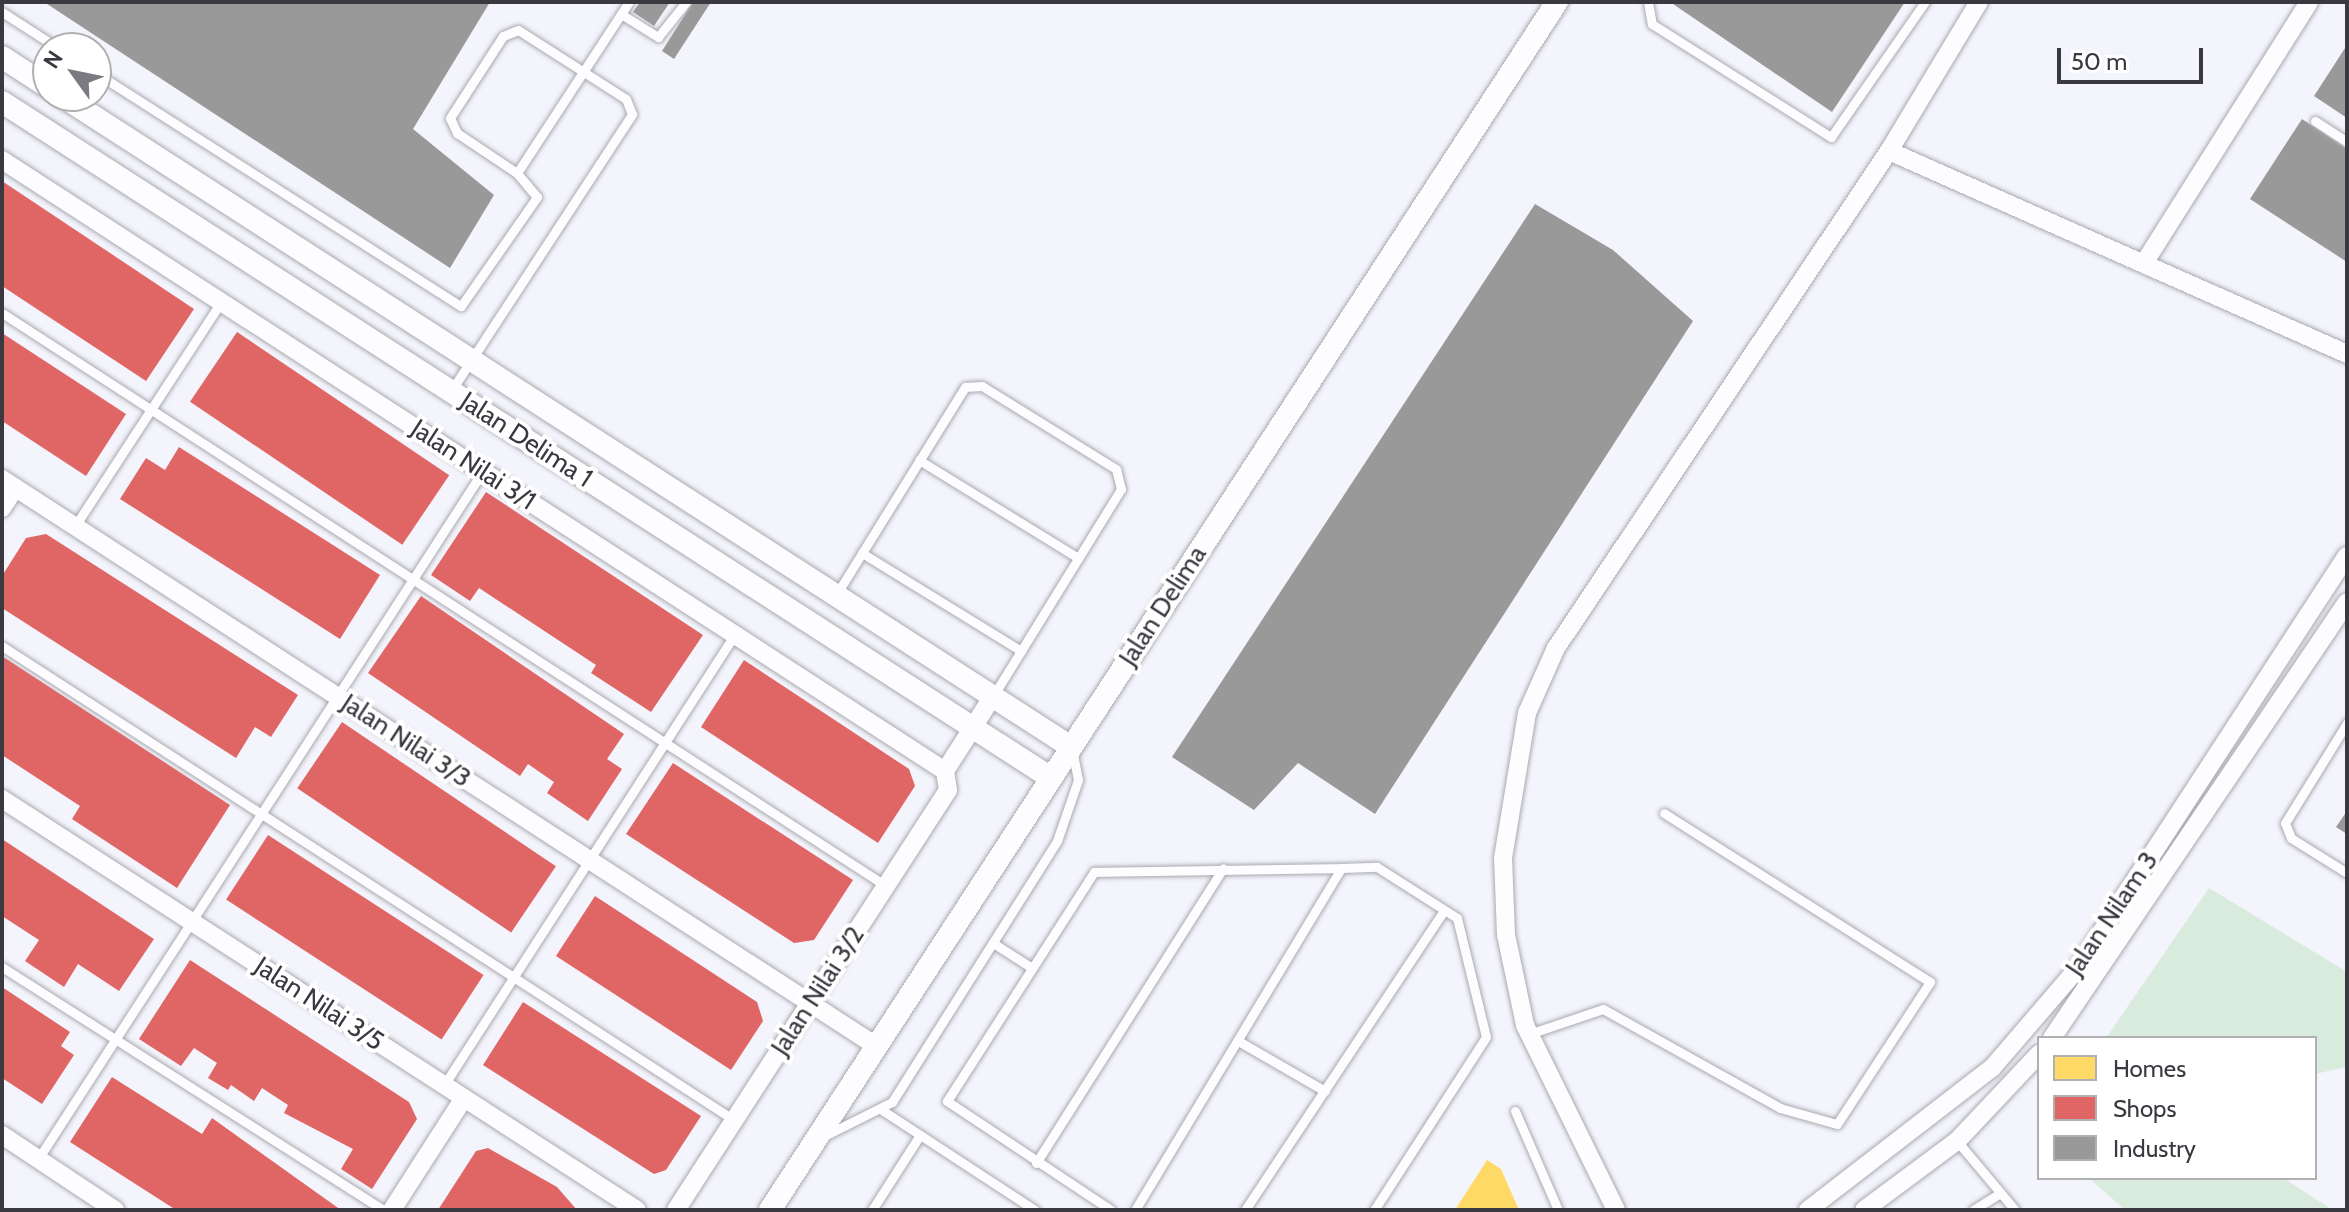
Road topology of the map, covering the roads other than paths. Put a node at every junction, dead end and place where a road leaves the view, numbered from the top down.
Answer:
1 (629, 2) edge
2 (686, 2) edge
3 (1557, 2) edge
4 (1648, 2) edge
5 (1925, 2) edge
6 (1979, 2) edge
7 (2309, 2) edge
8 (2, 12) edge
9 (621, 14) junction
10 (33, 32) edge
11 (2, 57) edge
12 (584, 71) junction
13 (32, 77) edge
14 (112, 83) edge
15 (2, 102) edge
16 (87, 112) edge
17 (2315, 121) dead end
18 (2347, 142) edge
19 (1889, 151) junction
20 (2, 160) edge
21 (517, 173) junction
22 (2146, 260) junction
23 (221, 302) junction
24 (2, 313) edge
25 (2347, 354) edge
26 (471, 360) junction
27 (451, 391) junction
28 (151, 410) junction
29 (919, 460) junction
30 (483, 471) junction
31 (9, 483) edge
32 (2, 508) edge
33 (75, 526) junction
34 (862, 553) junction
35 (2347, 556) edge
36 (1078, 558) junction
37 (413, 580) junction
38 (2341, 580) edge
39 (836, 595) junction
40 (2347, 602) edge
41 (735, 634) junction
42 (2, 646) edge
43 (1021, 651) junction
44 (338, 696) junction
45 (993, 696) junction
46 (2347, 723) edge
47 (973, 728) junction
48 (665, 743) junction
49 (1071, 747) junction
50 (945, 771) junction
51 (1051, 778) junction
52 (2, 799) edge
53 (1664, 813) dead end
54 (261, 814) junction
55 (590, 859) junction
56 (1223, 868) junction
57 (1341, 868) junction
58 (2347, 873) edge
59 (886, 886) junction
60 (1443, 912) junction
61 (192, 922) junction
62 (993, 943) junction
63 (2, 967) edge
64 (1032, 968) junction
65 (513, 977) junction
66 (810, 1002) junction
67 (1529, 1034) junction
68 (2053, 1036) edge
69 (115, 1040) junction
70 (1240, 1042) junction
71 (876, 1046) junction
72 (2037, 1056) edge
73 (444, 1085) junction
74 (1325, 1091) junction
75 (464, 1098) junction
76 (882, 1110) junction
77 (1515, 1111) dead end
78 (734, 1120) junction
79 (2, 1135) edge
80 (920, 1135) junction
81 (815, 1140) junction
82 (1957, 1141) junction
83 (38, 1159) junction
84 (1036, 1163) junction
85 (1999, 1194) junction
86 (115, 1210) edge
87 (383, 1210) edge
88 (392, 1210) edge
89 (637, 1210) edge
90 (676, 1210) edge
91 (770, 1210) edge
92 (872, 1210) edge
93 (1035, 1210) edge
94 (1111, 1210) edge
95 (1135, 1210) edge
96 (1245, 1210) edge
97 (1374, 1210) edge
98 (1558, 1210) edge
99 (1616, 1210) edge
100 (1808, 1210) edge
101 (1864, 1210) edge
102 (1973, 1210) edge
103 (2015, 1210) edge

1 - 9 lane
2 - 9 lane
3 - 49 street, Jalan Delima
4 - 5 lane
6 - 19 street
7 - 22 street
8 - 10 lane
9 - 12 lane
11 - 13 street
12 - 21 lane
12 - 21 lane
12 - 26 lane
14 - 21 lane
15 - 27 street, Jalan Delima 1
16 - 26 street, Jalan Delima 1
17 - 18 lane
19 - 22 street
19 - 67 street
20 - 23 street, Jalan Nilai 3/1
22 - 25 street
23 - 28 lane
23 - 30 street, Jalan Nilai 3/1
24 - 28 lane
26 - 27 lane
26 - 39 street, Jalan Delima 1
27 - 47 street, Jalan Delima 1
28 - 33 lane
28 - 37 lane
29 - 34 lane
29 - 36 lane
29 - 36 lane
30 - 37 lane
30 - 41 street, Jalan Nilai 3/1
31 - 32 street
31 - 33 street, Jalan Nilai 3/3
33 - 44 street, Jalan Nilai 3/3
34 - 39 lane
34 - 43 lane
35 - 38 street, Jalan Nilam 3
36 - 43 lane
37 - 44 lane
37 - 48 lane
38 - 100 street, Jalan Nilam 3
39 - 45 street, Jalan Delima 1
40 - 68 street, Jalan Nilam 3
41 - 48 lane
41 - 50 street, Jalan Nilai 3/1
42 - 54 lane
43 - 45 lane
44 - 54 lane
44 - 55 street, Jalan Nilai 3/3
45 - 47 street
45 - 49 street, Jalan Delima 1
46 - 58 lane
47 - 50 street
47 - 51 street, Jalan Delima 1
48 - 55 lane
48 - 59 lane
49 - 51 street, Jalan Delima
49 - 62 lane
50 - 59 street, Jalan Nilai 3/2
51 - 71 street, Jalan Delima
52 - 61 street, Jalan Nilai 3/5
53 - 67 lane
54 - 61 lane
54 - 65 lane
55 - 65 lane
55 - 66 street, Jalan Nilai 3/3
56 - 57 lane
56 - 64 lane
56 - 84 lane
57 - 60 lane
57 - 70 lane
59 - 66 street, Jalan Nilai 3/2
60 - 74 lane
60 - 97 lane
61 - 69 lane
61 - 73 street, Jalan Nilai 3/5
62 - 64 lane
62 - 76 lane
63 - 69 lane
64 - 84 lane
65 - 73 lane
65 - 78 lane
66 - 71 street, Jalan Nilai 3/3
66 - 78 street, Jalan Nilai 3/2
67 - 99 street
69 - 83 lane
69 - 87 lane
70 - 74 lane
70 - 95 lane
71 - 81 street, Jalan Delima
72 - 82 street
73 - 75 street, Jalan Nilai 3/5
74 - 96 lane
75 - 88 street
75 - 89 street, Jalan Nilai 3/5
76 - 80 lane
76 - 81 lane
77 - 98 lane
78 - 90 street, Jalan Nilai 3/2
79 - 83 street
80 - 92 lane
80 - 93 lane
81 - 91 street, Jalan Delima
82 - 85 lane
82 - 101 street
83 - 86 street
84 - 94 lane
85 - 102 lane
85 - 103 lane

